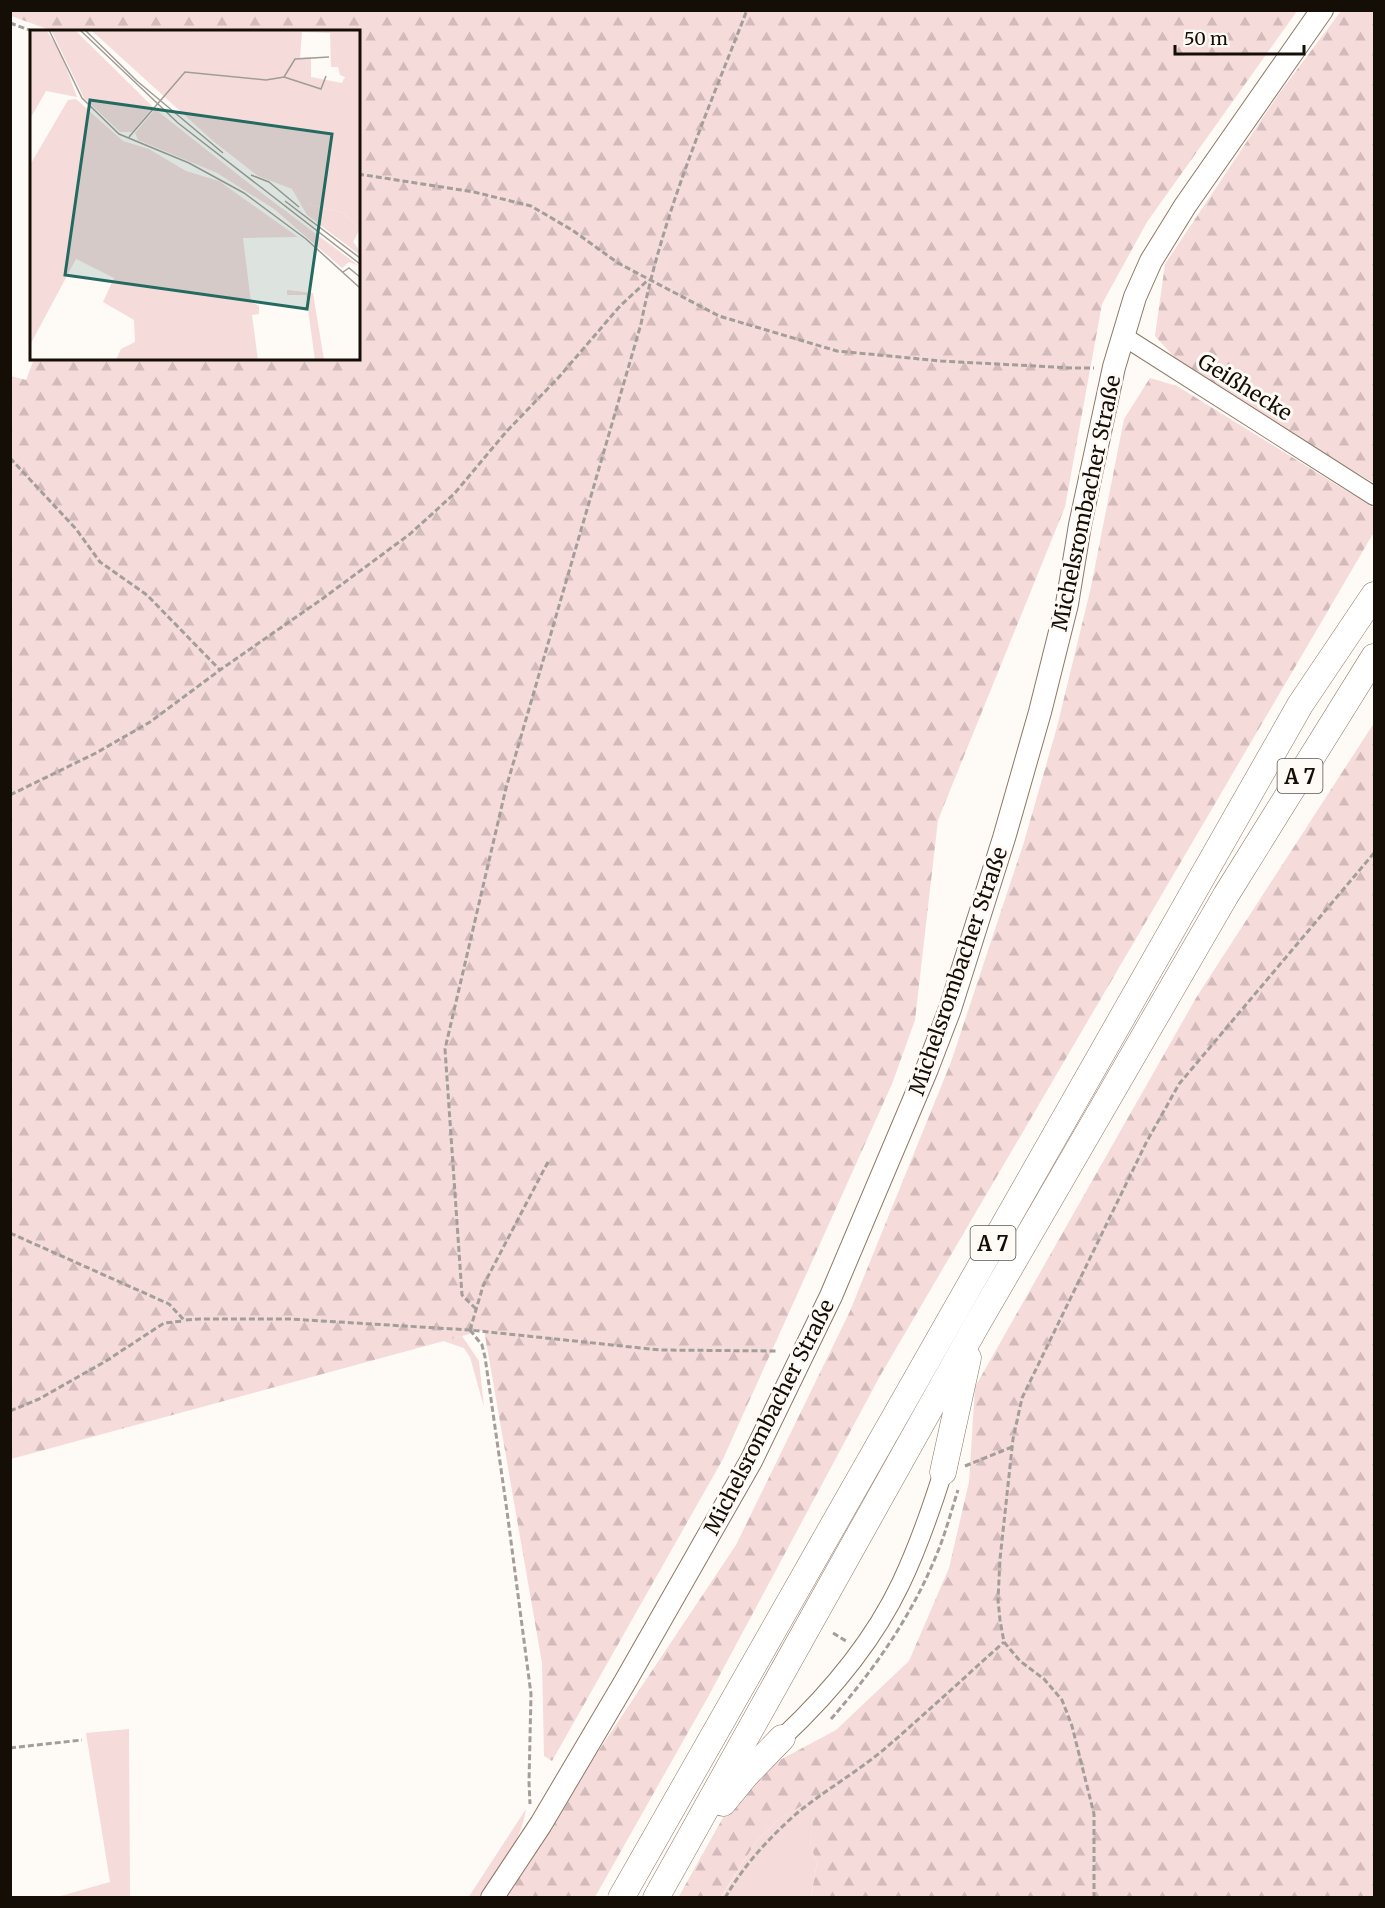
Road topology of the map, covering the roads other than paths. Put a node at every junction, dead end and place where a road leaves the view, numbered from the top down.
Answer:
1 (1322, 10) edge
2 (1123, 336) junction
3 (1374, 496) edge
4 (1374, 595) edge
5 (1374, 657) edge
6 (976, 1326) junction
7 (956, 1476) joint
8 (782, 1738) joint
9 (680, 1854) junction
10 (492, 1898) edge
11 (621, 1898) edge
12 (656, 1898) edge

1 - 2 main road, Michelsrombacher Straße
2 - 3 lane, Geißhecke
2 - 10 main road, Michelsrombacher Straße
4 - 11 highway, A 7
5 - 6 highway, A 7
6 - 7 highway
6 - 9 highway, A 7
7 - 8 lane
8 - 9 highway
9 - 12 highway, A 7

